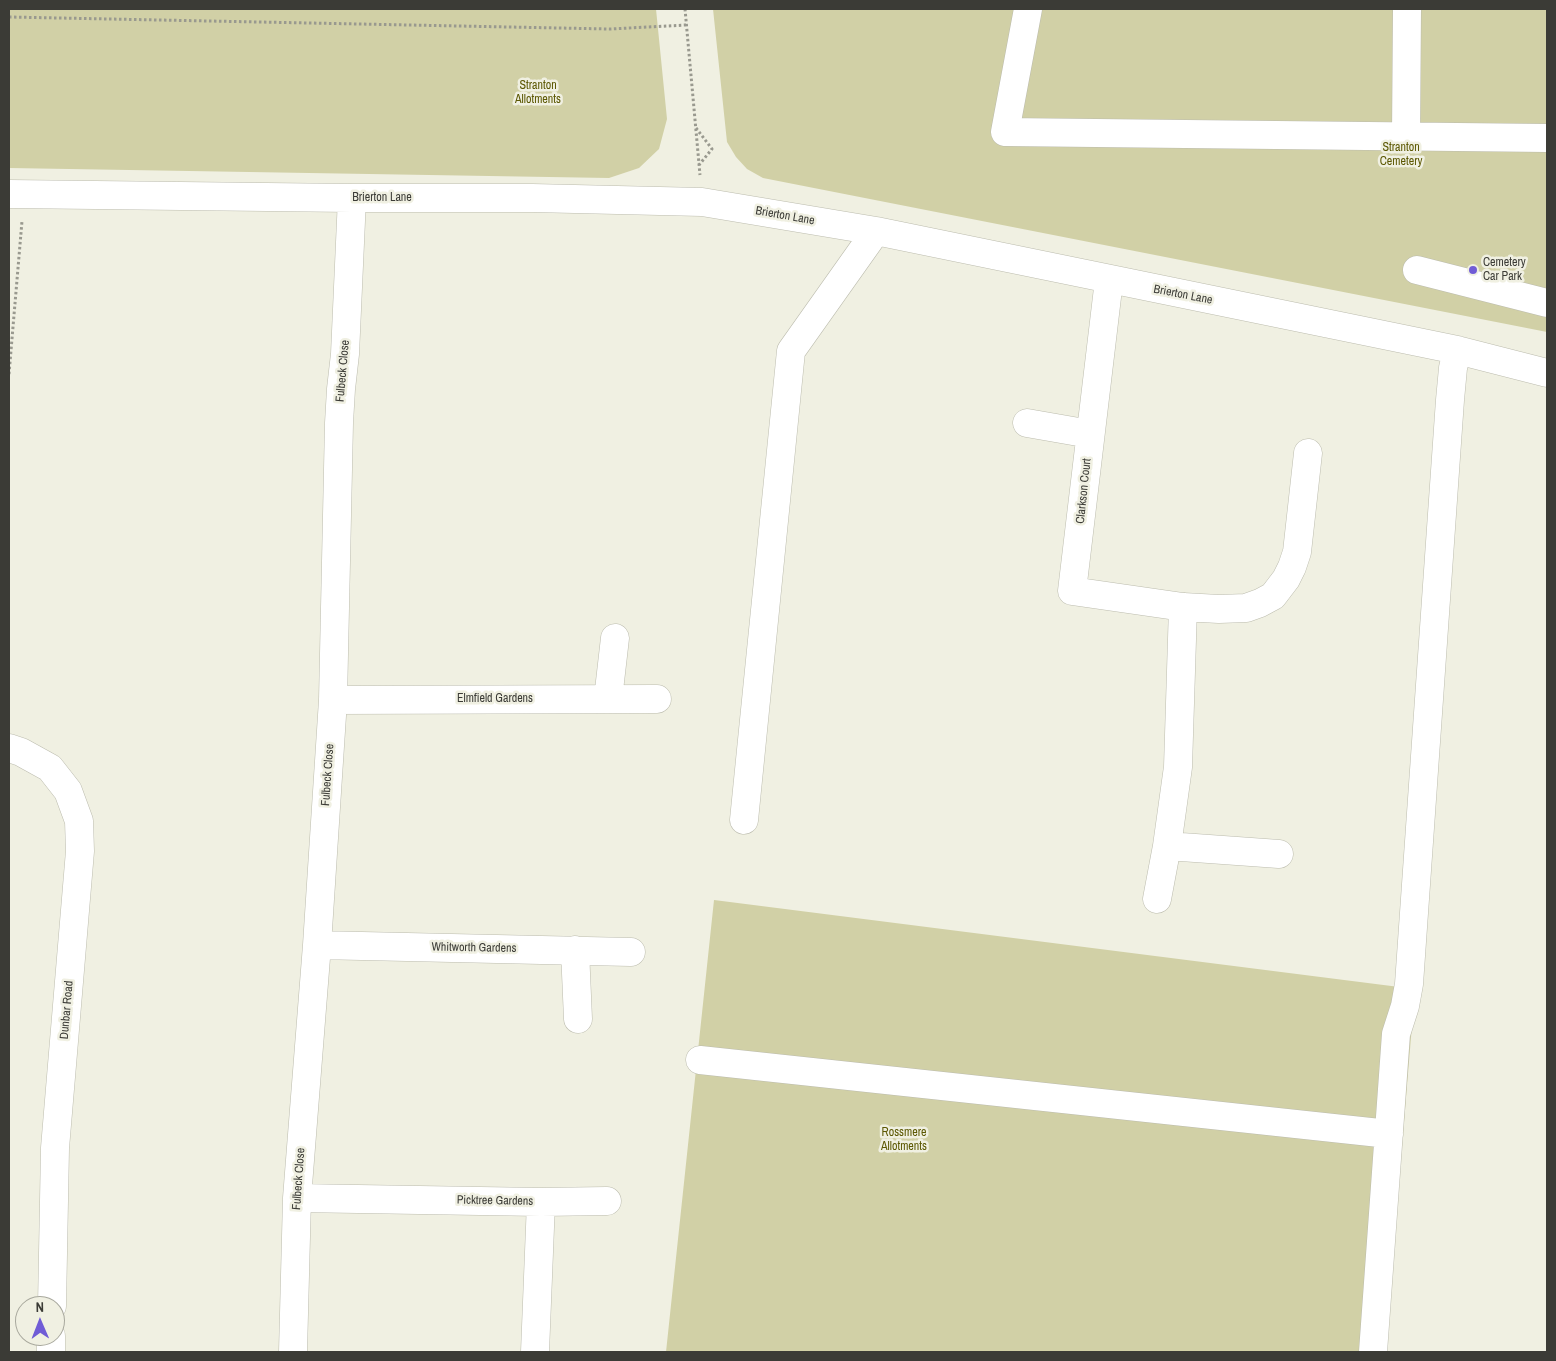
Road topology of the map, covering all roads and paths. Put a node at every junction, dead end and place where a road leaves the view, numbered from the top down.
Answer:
1 (685, 9) edge
2 (1028, 9) edge
3 (1407, 9) edge
4 (9, 17) edge
5 (686, 25) junction
6 (696, 128) junction
7 (1406, 136) junction
8 (1547, 138) edge
9 (699, 166) junction
10 (17, 194) edge
11 (352, 198) junction
12 (702, 202) junction
13 (876, 231) junction
14 (1417, 270) dead end
15 (1109, 280) junction
16 (1547, 303) edge
17 (1457, 350) junction
18 (1547, 373) edge
19 (9, 374) edge
20 (1027, 423) dead end
21 (1090, 434) junction
22 (1308, 453) dead end
23 (1183, 607) junction
24 (616, 638) dead end
25 (608, 699) junction
26 (657, 699) dead end
27 (333, 700) junction
28 (9, 748) edge
29 (744, 820) dead end
30 (1167, 846) junction
31 (1279, 854) dead end
32 (1157, 899) dead end
33 (317, 945) junction
34 (575, 950) junction
35 (631, 952) dead end
36 (578, 1019) dead end
37 (700, 1060) dead end
38 (1389, 1134) junction
39 (297, 1198) junction
40 (542, 1202) junction
41 (607, 1202) dead end
42 (52, 1296) edge
43 (293, 1352) edge
44 (535, 1352) edge
45 (1373, 1352) edge

1 - 5 path
2 - 7 street
3 - 7 street
4 - 5 path
5 - 6 path
6 - 9 path
6 - 9 path
7 - 8 street
9 - 12 path
10 - 11 street, Brierton Lane
10 - 19 path
11 - 12 street, Brierton Lane
11 - 27 street, Fulbeck Close
12 - 13 street, Brierton Lane
13 - 15 street, Brierton Lane
13 - 29 street
14 - 16 street
15 - 17 street, Brierton Lane
15 - 21 street, Clarkson Court
17 - 18 street, Brierton Lane
17 - 38 street
20 - 21 street
21 - 23 street, Clarkson Court
22 - 23 street, Clarkson Court
23 - 30 street
24 - 25 street
25 - 26 street, Elmfield Gardens
25 - 27 street, Elmfield Gardens
27 - 33 street, Fulbeck Close
28 - 42 street, Dunbar Road
30 - 31 street
30 - 32 street
33 - 34 street, Whitworth Gardens
33 - 39 street, Fulbeck Close
34 - 35 street, Whitworth Gardens
34 - 36 street
37 - 38 street
38 - 45 street
39 - 40 street, Picktree Gardens
39 - 43 street, Fulbeck Close
40 - 41 street
40 - 44 street, Picktree Gardens

